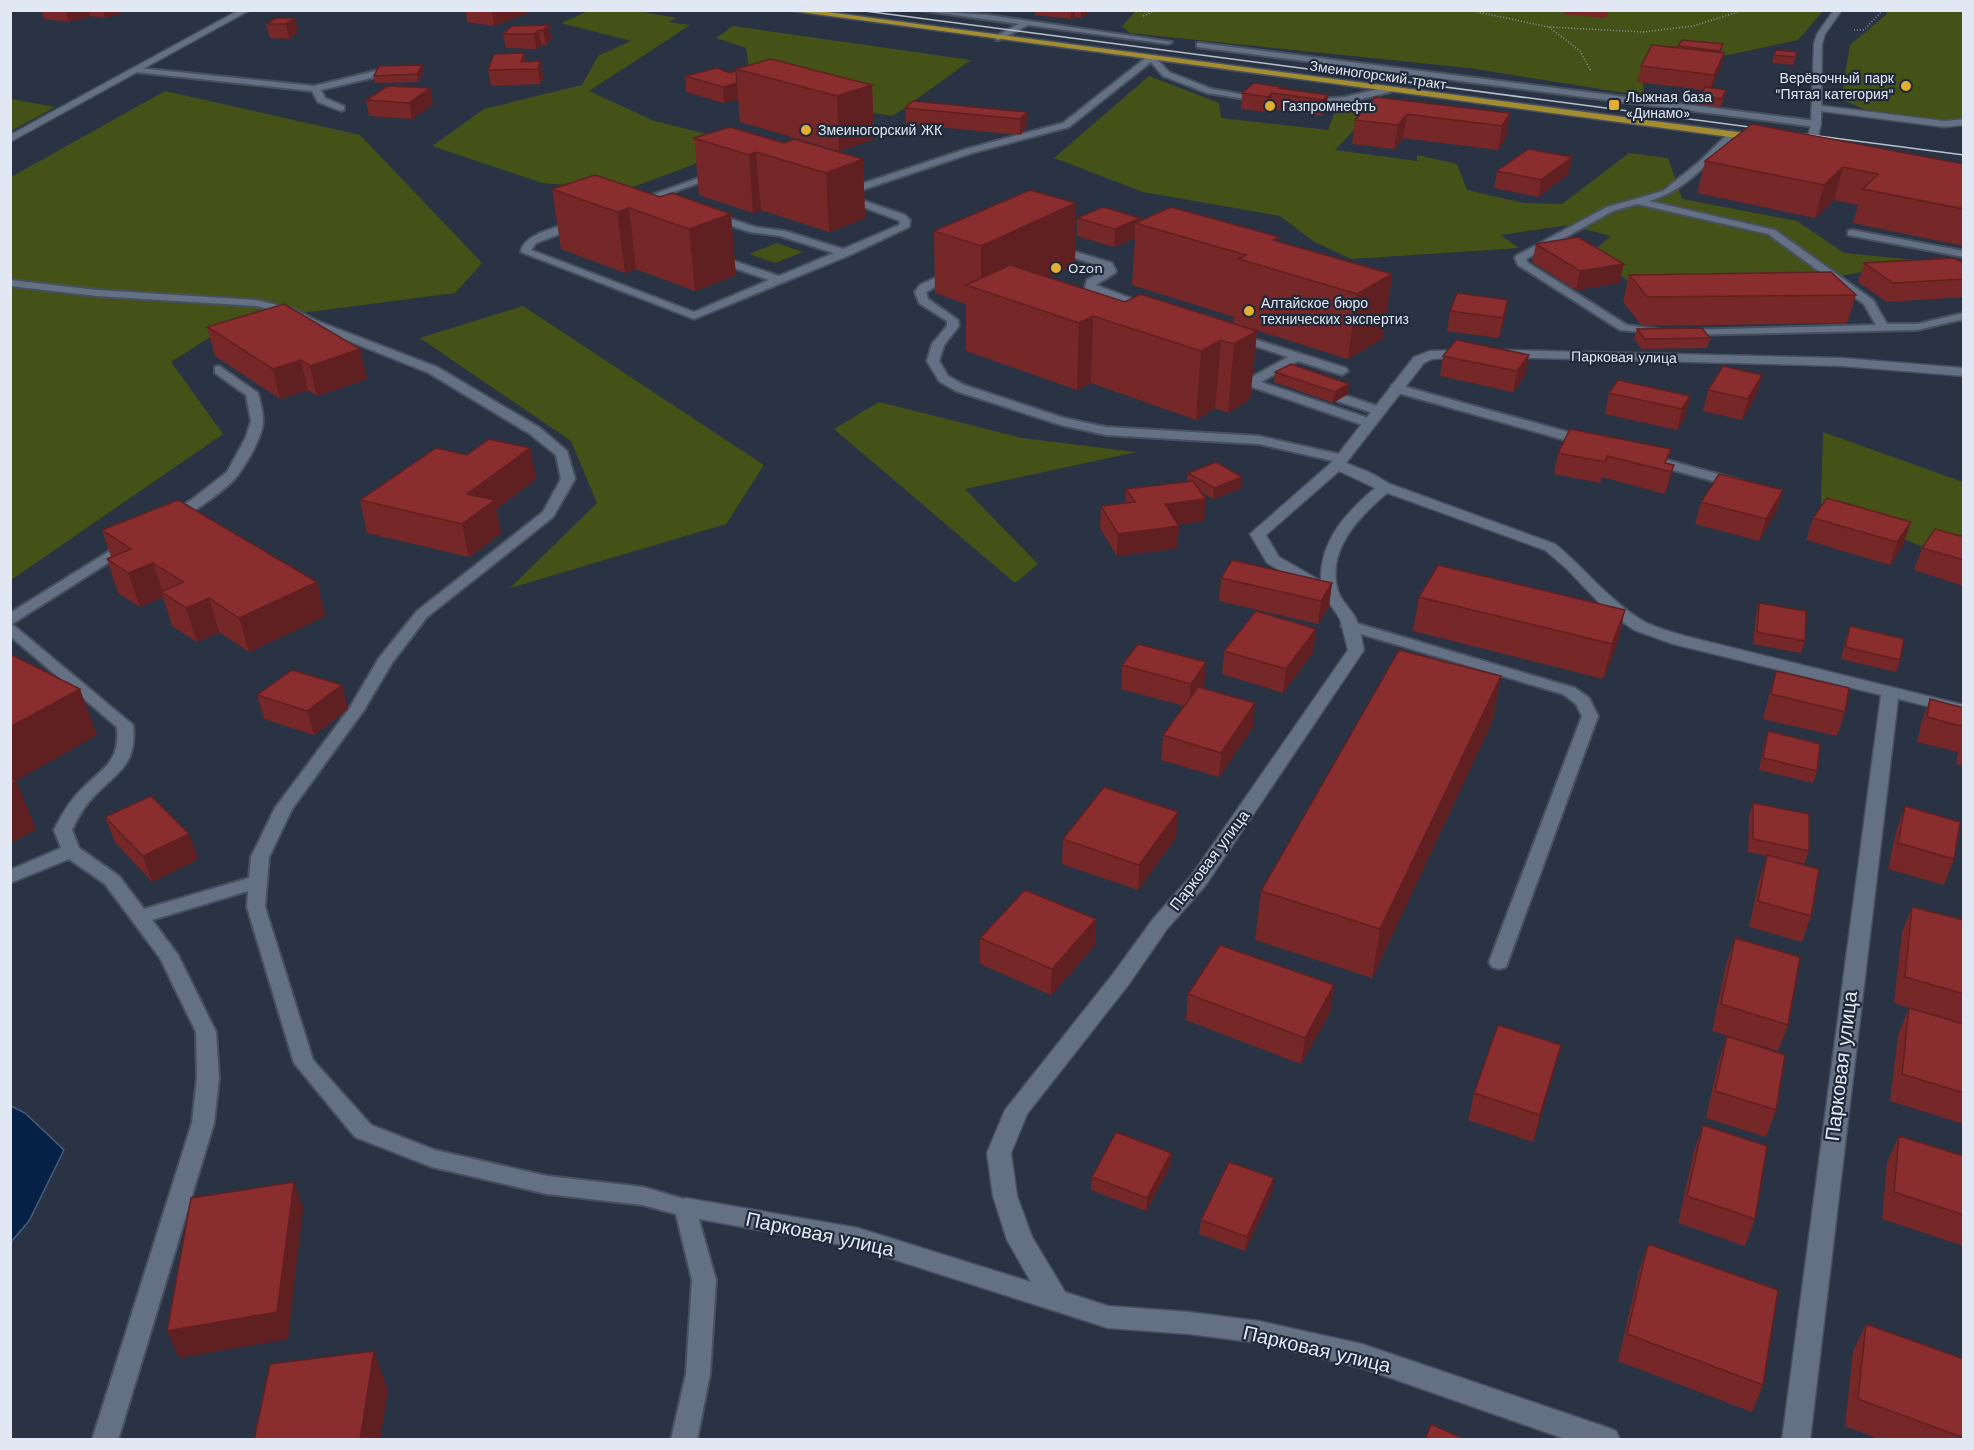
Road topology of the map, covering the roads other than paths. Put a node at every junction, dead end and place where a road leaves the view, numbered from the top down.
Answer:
1 (246, 10) edge
2 (789, 10) edge
3 (921, 10) edge
4 (1838, 10) edge
5 (1026, 23) junction
6 (999, 38) junction
7 (1168, 42) dead end
8 (1200, 45) dead end
9 (1151, 58) junction
10 (138, 70) junction
11 (407, 70) edge
12 (314, 89) junction
13 (1387, 90) junction
14 (1273, 101) edge
15 (1294, 104) edge
16 (340, 108) dead end
17 (1816, 108) junction
18 (1964, 122) edge
19 (1816, 124) junction
20 (1731, 134) junction
21 (10, 139) edge
22 (1765, 139) edge
23 (1799, 144) edge
24 (1810, 145) junction
25 (1822, 147) edge
26 (732, 172) edge
27 (849, 178) dead end
28 (866, 185) junction
29 (826, 191) edge
30 (838, 195) junction
31 (654, 197) junction
32 (1638, 202) junction
33 (676, 204) edge
34 (625, 207) edge
35 (699, 212) edge
36 (595, 217) edge
37 (1852, 233) dead end
38 (1035, 243) edge
39 (846, 253) junction
40 (704, 254) edge
41 (1964, 254) edge
42 (964, 268) edge
43 (779, 280) junction
44 (10, 283) edge
45 (1157, 310) edge
46 (1964, 316) edge
47 (1883, 328) junction
48 (1222, 331) edge
49 (1298, 356) junction
50 (219, 370) dead end
51 (1219, 371) edge
52 (1342, 371) dead end
53 (1964, 372) edge
54 (1252, 382) junction
55 (1395, 388) junction
56 (1341, 398) edge
57 (1375, 417) junction
58 (1601, 446) edge
59 (1636, 456) edge
60 (1340, 462) junction
61 (1385, 487) junction
62 (1750, 488) edge
63 (157, 528) edge
64 (138, 540) edge
65 (1330, 592) junction
66 (10, 620) edge
67 (1349, 626) junction
68 (10, 628) edge
69 (1890, 692) junction
70 (1964, 710) edge
71 (71, 851) junction
72 (10, 877) edge
73 (258, 882) junction
74 (139, 917) junction
75 (1499, 962) dead end
76 (687, 1208) junction
77 (1055, 1299) junction
78 (105, 1440) edge
79 (684, 1440) edge
80 (1606, 1440) edge
81 (1796, 1440) edge

1 - 10 street
2 - 6 highway, Змеиногорский тракт
3 - 5 lane
4 - 17 street
5 - 6 lane
5 - 7 lane
6 - 9 highway, Змеиногорский тракт
8 - 19 lane
9 - 13 highway, Змеиногорский тракт
9 - 14 lane
9 - 28 lane
10 - 12 lane
10 - 21 street
11 - 12 lane
12 - 16 lane
13 - 15 lane
13 - 20 highway, Змеиногорский тракт
17 - 18 street
17 - 19 street
19 - 24 street
20 - 22 highway, Змеиногорский тракт
20 - 32 lane
23 - 24 highway
24 - 25 highway
26 - 31 lane
27 - 28 lane
28 - 30 lane
29 - 30 lane
30 - 39 lane
31 - 33 lane
31 - 34 lane
32 - 47 lane
32 - 47 lane
35 - 39 lane
36 - 43 lane
37 - 41 lane
38 - 45 lane
39 - 43 lane
40 - 43 lane
42 - 60 lane
44 - 73 lane
46 - 47 lane
48 - 49 lane
49 - 52 lane
49 - 54 lane
50 - 63 lane
51 - 54 lane
53 - 55 street, Парковая улица
54 - 57 lane
55 - 57 street, Парковая улица
55 - 58 lane
56 - 57 lane
57 - 60 street, Парковая улица
59 - 62 lane
60 - 61 street
60 - 65 street, Парковая улица
61 - 65 street
61 - 69 street
64 - 66 lane
65 - 67 street, Парковая улица
67 - 75 lane
67 - 77 street, Парковая улица
68 - 71 lane
69 - 70 street
69 - 81 street, Парковая улица
71 - 72 lane
71 - 74 lane
73 - 74 lane
73 - 76 lane
74 - 78 lane
76 - 77 street, Парковая улица
76 - 79 lane
77 - 80 street, Парковая улица

